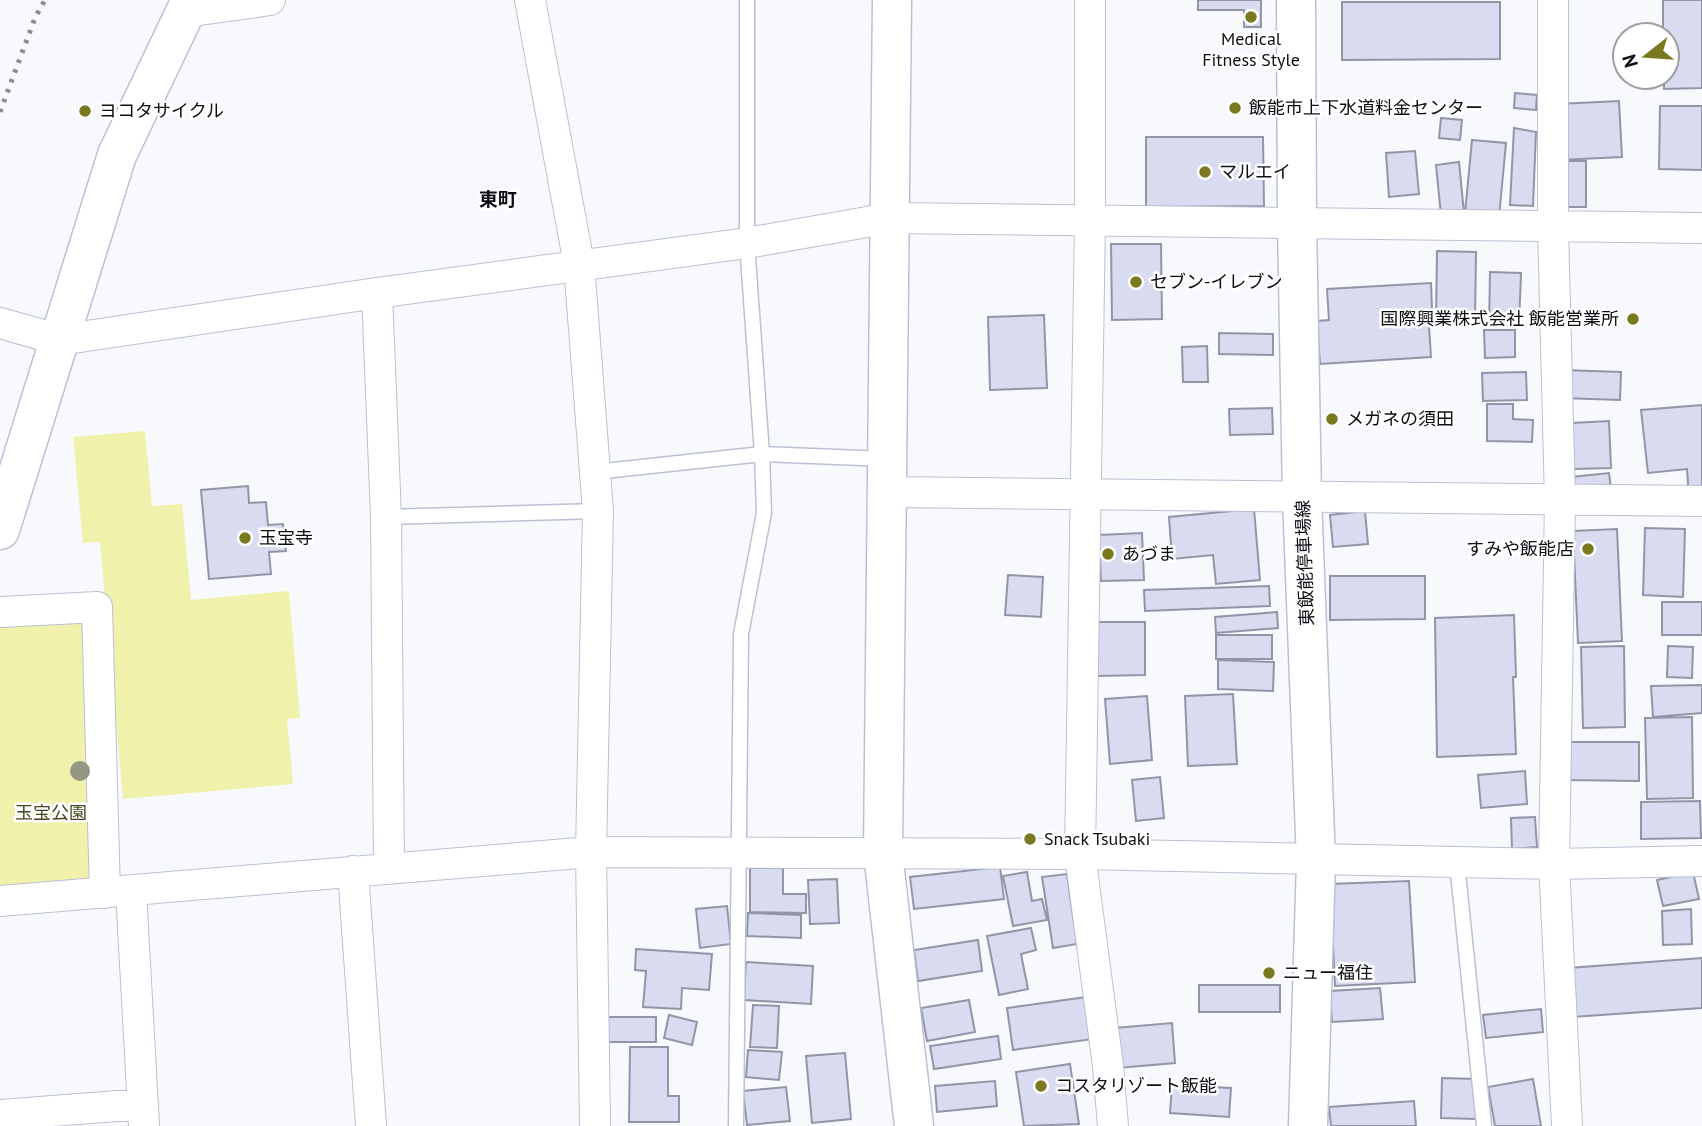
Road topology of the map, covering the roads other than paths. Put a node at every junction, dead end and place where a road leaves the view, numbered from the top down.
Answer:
1 (270, 0) edge
2 (530, 0) edge
3 (747, 0) edge
4 (892, 0) edge
5 (1090, 0) edge
6 (1296, 0) edge
7 (1553, 0) edge
8 (188, 6) edge
9 (890, 218) junction
10 (1090, 221) junction
11 (1297, 223) junction
12 (1552, 228) junction
13 (1702, 228) edge
14 (747, 243) junction
15 (579, 264) junction
16 (377, 293) junction
17 (0, 323) edge
18 (60, 340) junction
19 (762, 454) junction
20 (596, 472) junction
21 (887, 476) junction
22 (1086, 495) junction
23 (1302, 497) junction
24 (1560, 500) junction
25 (1702, 501) edge
26 (598, 511) junction
27 (386, 517) junction
28 (0, 530) edge
29 (0, 612) edge
30 (738, 851) junction
31 (591, 852) junction
32 (883, 853) junction
33 (1080, 854) junction
34 (1316, 861) junction
35 (1702, 861) edge
36 (1457, 863) junction
37 (1554, 864) junction
38 (390, 868) junction
39 (353, 871) junction
40 (118, 892) junction
41 (0, 901) edge
42 (0, 1115) edge
43 (144, 1115) edge
44 (370, 1126) edge
45 (595, 1126) edge
46 (736, 1126) edge
47 (914, 1126) edge
48 (1113, 1126) edge
49 (1308, 1126) edge
50 (1484, 1126) edge
51 (1567, 1126) edge

1 - 8 street
2 - 15 street
3 - 14 lane
4 - 9 street
5 - 10 street
6 - 11 street, 東飯能停車場線
7 - 12 street
8 - 18 street
9 - 10 street
9 - 14 street
9 - 21 street
10 - 11 street
10 - 22 street
11 - 12 street
11 - 23 street, 東飯能停車場線
12 - 13 street
12 - 24 street
14 - 15 street
14 - 19 lane
15 - 16 street
15 - 20 street
16 - 18 street
16 - 27 street
17 - 18 street
18 - 28 street
19 - 20 lane
19 - 21 lane
19 - 30 lane
20 - 26 street
21 - 22 street
21 - 32 street
22 - 23 street
22 - 33 street
23 - 24 street
23 - 34 street, 東飯能停車場線
24 - 25 street
24 - 37 street
26 - 27 lane
26 - 31 street
27 - 38 street
29 - 40 street
30 - 31 street
30 - 32 street
30 - 46 lane
31 - 38 street
31 - 45 street
32 - 33 street
32 - 47 street
33 - 34 street
33 - 48 street
34 - 36 street
34 - 49 street, 東飯能停車場線
35 - 37 street
36 - 37 street
36 - 50 lane
37 - 51 street
38 - 39 street
39 - 40 street
39 - 44 street
40 - 41 street
40 - 43 street
42 - 43 street

